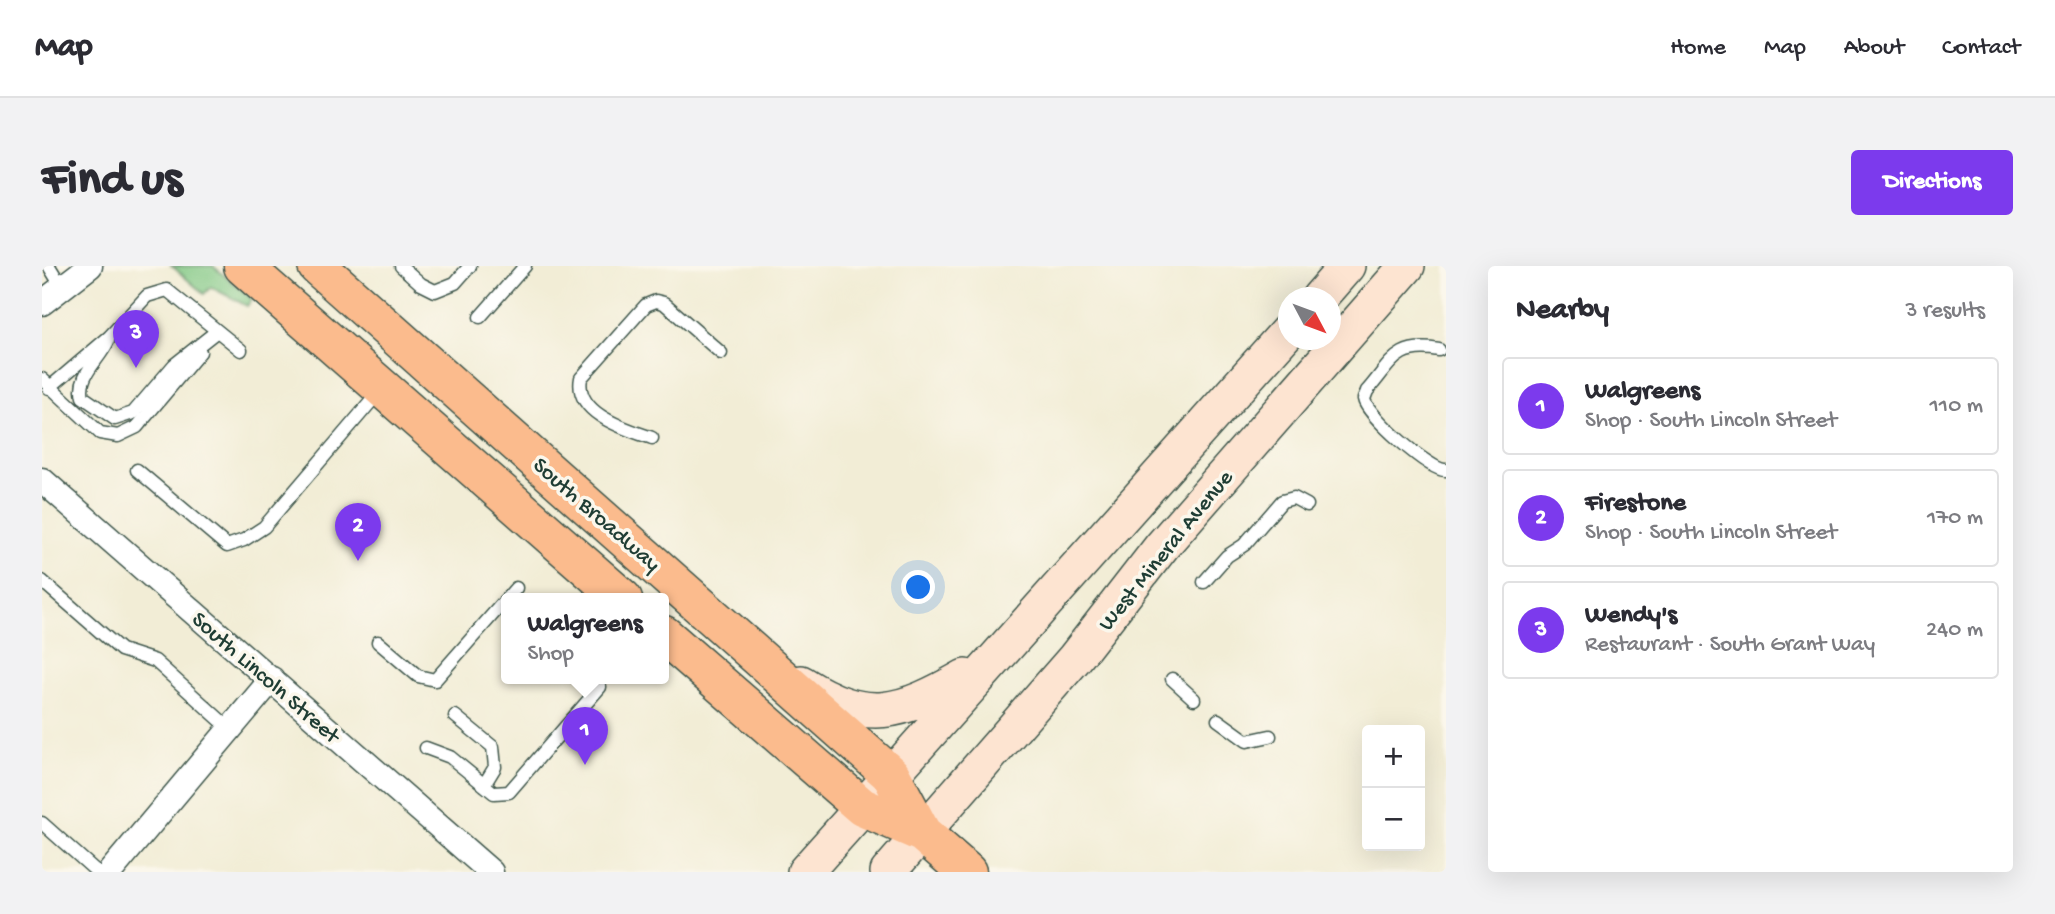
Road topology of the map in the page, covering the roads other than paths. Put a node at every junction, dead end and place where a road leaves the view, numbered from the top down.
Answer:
1 (49, 266) edge
2 (90, 266) edge
3 (243, 266) edge
4 (317, 266) edge
5 (401, 266) edge
6 (470, 266) edge
7 (525, 266) edge
8 (1347, 266) edge
9 (1407, 266) edge
10 (1329, 287) edge
11 (64, 289) junction
12 (42, 303) edge
13 (480, 317) dead end
14 (218, 331) junction
15 (109, 337) junction
16 (1278, 343) edge
17 (241, 350) dead end
18 (1439, 350) dead end
19 (722, 353) dead end
20 (45, 383) edge
21 (383, 388) junction
22 (652, 438) dead end
23 (137, 470) dead end
24 (1446, 470) edge
25 (42, 480) edge
26 (1307, 505) dead end
27 (42, 582) edge
28 (1204, 582) dead end
29 (516, 588) dead end
30 (512, 593) edge
31 (616, 593) edge
32 (501, 605) edge
33 (669, 639) edge
34 (378, 642) dead end
35 (763, 658) junction
36 (992, 662) junction
37 (272, 679) junction
38 (1172, 679) dead end
39 (600, 687) dead end
40 (1194, 699) dead end
41 (455, 716) dead end
42 (1218, 720) dead end
43 (230, 729) junction
44 (1270, 736) dead end
45 (426, 748) dead end
46 (891, 775) junction
47 (484, 785) junction
48 (862, 807) junction
49 (42, 823) edge
50 (922, 833) junction
51 (97, 872) edge
52 (110, 872) edge
53 (491, 872) edge
54 (805, 872) edge
55 (888, 872) edge
56 (967, 872) edge

1 - 11 lane
2 - 11 street
3 - 21 main road, South Broadway
4 - 35 main road, South Broadway
5 - 6 lane
7 - 13 lane
8 - 10 main road
9 - 50 main road, West Mineral Avenue
11 - 12 street
14 - 15 lane
14 - 15 lane
14 - 17 lane
14 - 20 lane
15 - 20 lane
16 - 36 main road, West Mineral Avenue
18 - 24 lane
19 - 22 lane
21 - 23 lane
21 - 31 main road, South Broadway
25 - 37 street, South Lincoln Street
26 - 28 lane
27 - 43 lane
29 - 30 lane
32 - 34 lane
33 - 48 main road, South Broadway
35 - 36 main road
35 - 46 main road, South Broadway
36 - 46 main road, West Mineral Avenue
37 - 43 street
37 - 53 street, South Lincoln Street
38 - 40 lane
39 - 47 lane
41 - 47 lane
42 - 44 lane
43 - 52 street
45 - 47 lane
46 - 48 main road, West Mineral Avenue
46 - 50 main road, South Broadway
48 - 50 main road, South Broadway
48 - 54 main road, West Mineral Avenue
49 - 51 lane
50 - 55 main road, West Mineral Avenue
50 - 56 main road, South Broadway

